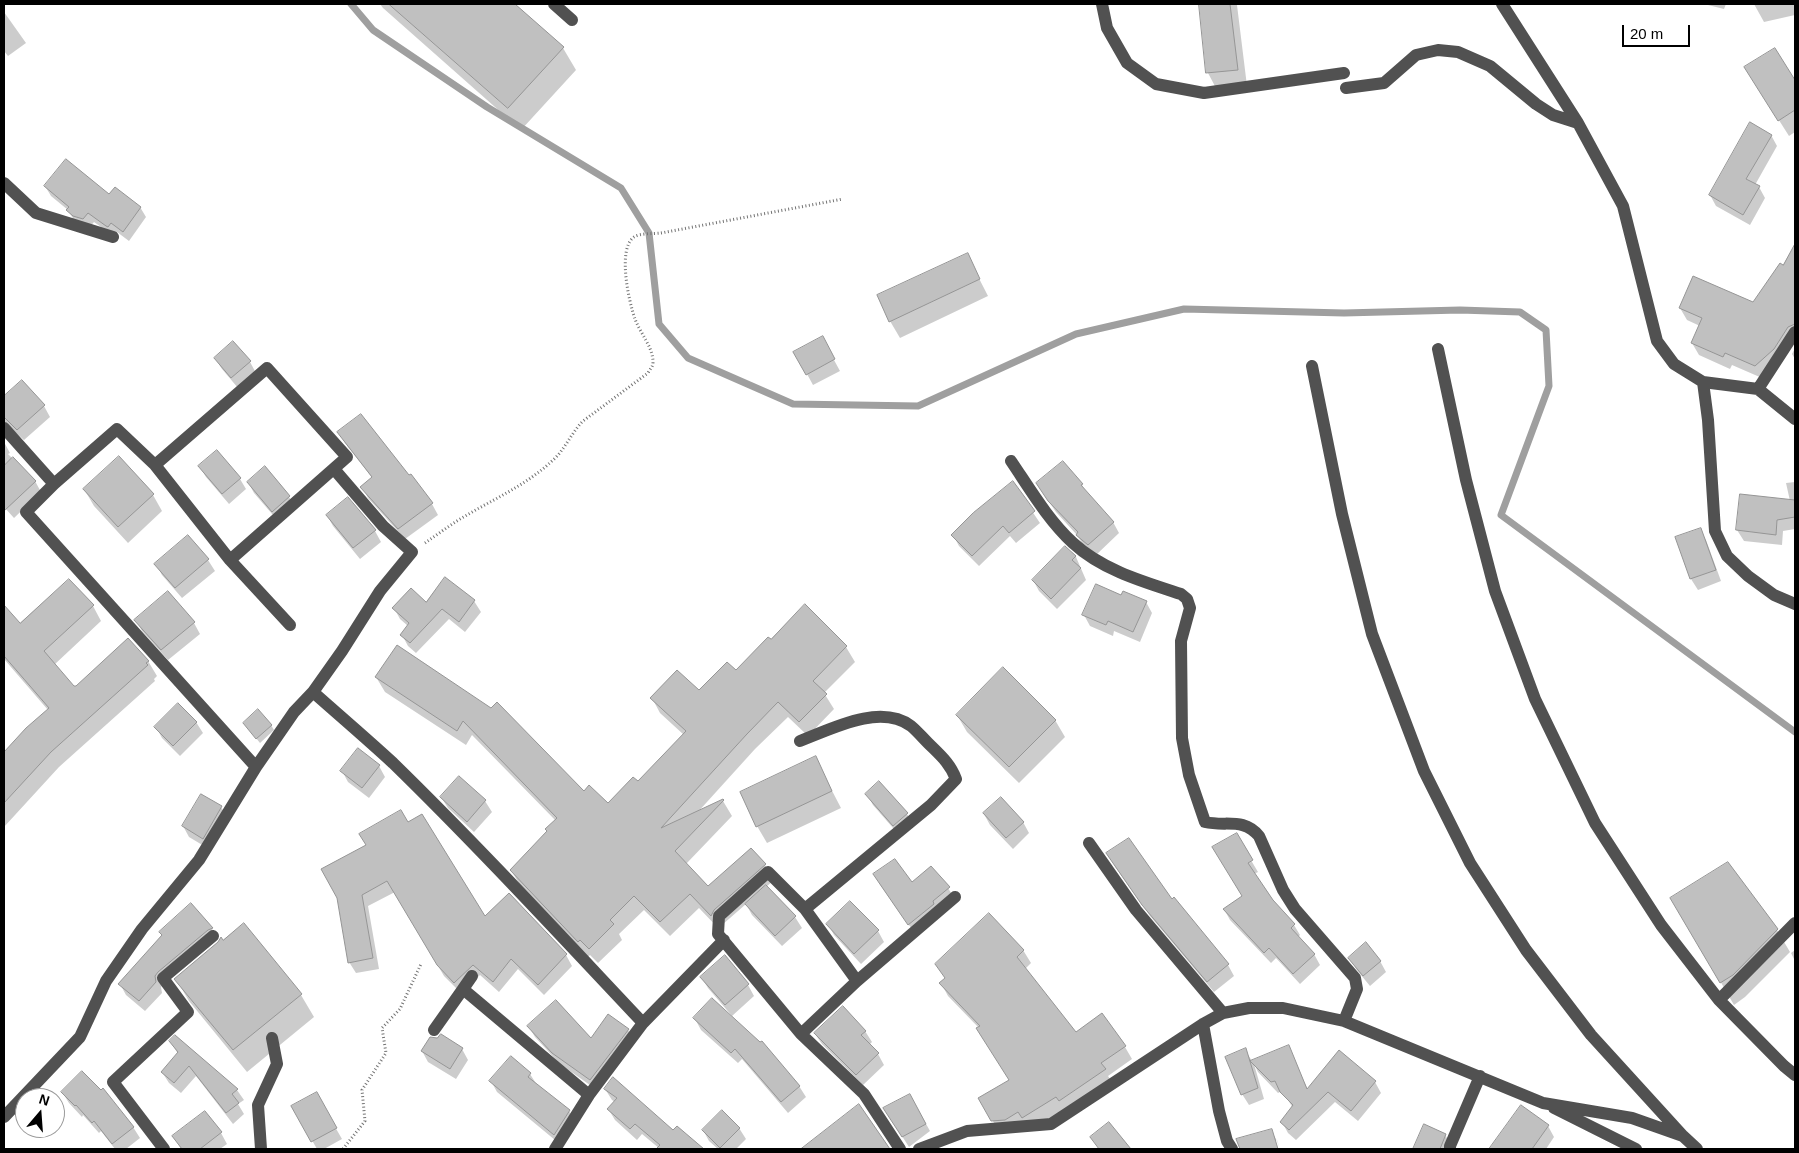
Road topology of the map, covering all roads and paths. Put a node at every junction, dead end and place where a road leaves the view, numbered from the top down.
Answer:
1 (554, 4) edge
2 (1102, 4) edge
3 (1502, 4) edge
4 (572, 20) dead end
5 (1344, 73) dead end
6 (1346, 88) dead end
7 (1578, 123) junction
8 (4, 183) edge
9 (843, 199) dead end
10 (113, 237) dead end
11 (1795, 332) edge
12 (1438, 349) dead end
13 (1312, 366) dead end
14 (1703, 382) junction
15 (1758, 389) junction
16 (1795, 419) edge
17 (4, 428) edge
18 (1011, 461) dead end
19 (155, 465) junction
20 (334, 469) junction
21 (54, 484) junction
22 (412, 552) junction
23 (230, 560) junction
24 (1795, 604) edge
25 (290, 625) dead end
26 (314, 692) junction
27 (800, 741) dead end
28 (256, 767) junction
29 (1089, 843) dead end
30 (956, 897) dead end
31 (805, 909) junction
32 (1795, 923) edge
33 (213, 936) dead end
34 (724, 940) junction
35 (421, 964) dead end
36 (472, 976) dead end
37 (857, 981) junction
38 (463, 989) junction
39 (1719, 1000) junction
40 (1223, 1013) junction
41 (1344, 1021) junction
42 (643, 1023) junction
43 (1202, 1024) junction
44 (434, 1030) dead end
45 (801, 1034) junction
46 (272, 1038) dead end
47 (1795, 1075) edge
48 (1480, 1076) junction
49 (589, 1095) junction
50 (1543, 1102) junction
51 (4, 1118) edge
52 (1683, 1136) junction
53 (164, 1149) edge
54 (261, 1149) edge
55 (343, 1149) edge
56 (555, 1149) edge
57 (900, 1149) edge
58 (919, 1149) edge
59 (1232, 1149) edge
60 (1450, 1149) edge
61 (1636, 1149) edge
62 (1697, 1149) edge

1 - 4 street
2 - 5 street
3 - 7 street
6 - 7 street
7 - 14 street
8 - 10 street
9 - 22 path
11 - 15 street
12 - 39 street
13 - 52 street
14 - 15 street
14 - 24 street
15 - 16 street
17 - 21 street
18 - 41 street
19 - 20 street
19 - 21 street
19 - 23 street
20 - 22 street
20 - 23 street
21 - 28 street
22 - 26 street
23 - 25 street
26 - 28 street
26 - 42 street
27 - 31 street
28 - 51 street
29 - 40 street
30 - 37 street
31 - 34 street
31 - 37 street
32 - 39 street
33 - 53 street
34 - 42 street
34 - 45 street
35 - 55 path
36 - 38 street
37 - 45 street
38 - 44 street
38 - 49 street
39 - 47 street
40 - 41 street
40 - 43 street
41 - 48 street
42 - 49 street
43 - 58 street
43 - 59 street
45 - 57 street
46 - 54 street
48 - 50 street
48 - 60 street
49 - 56 street
50 - 52 street
50 - 61 street
52 - 62 street

